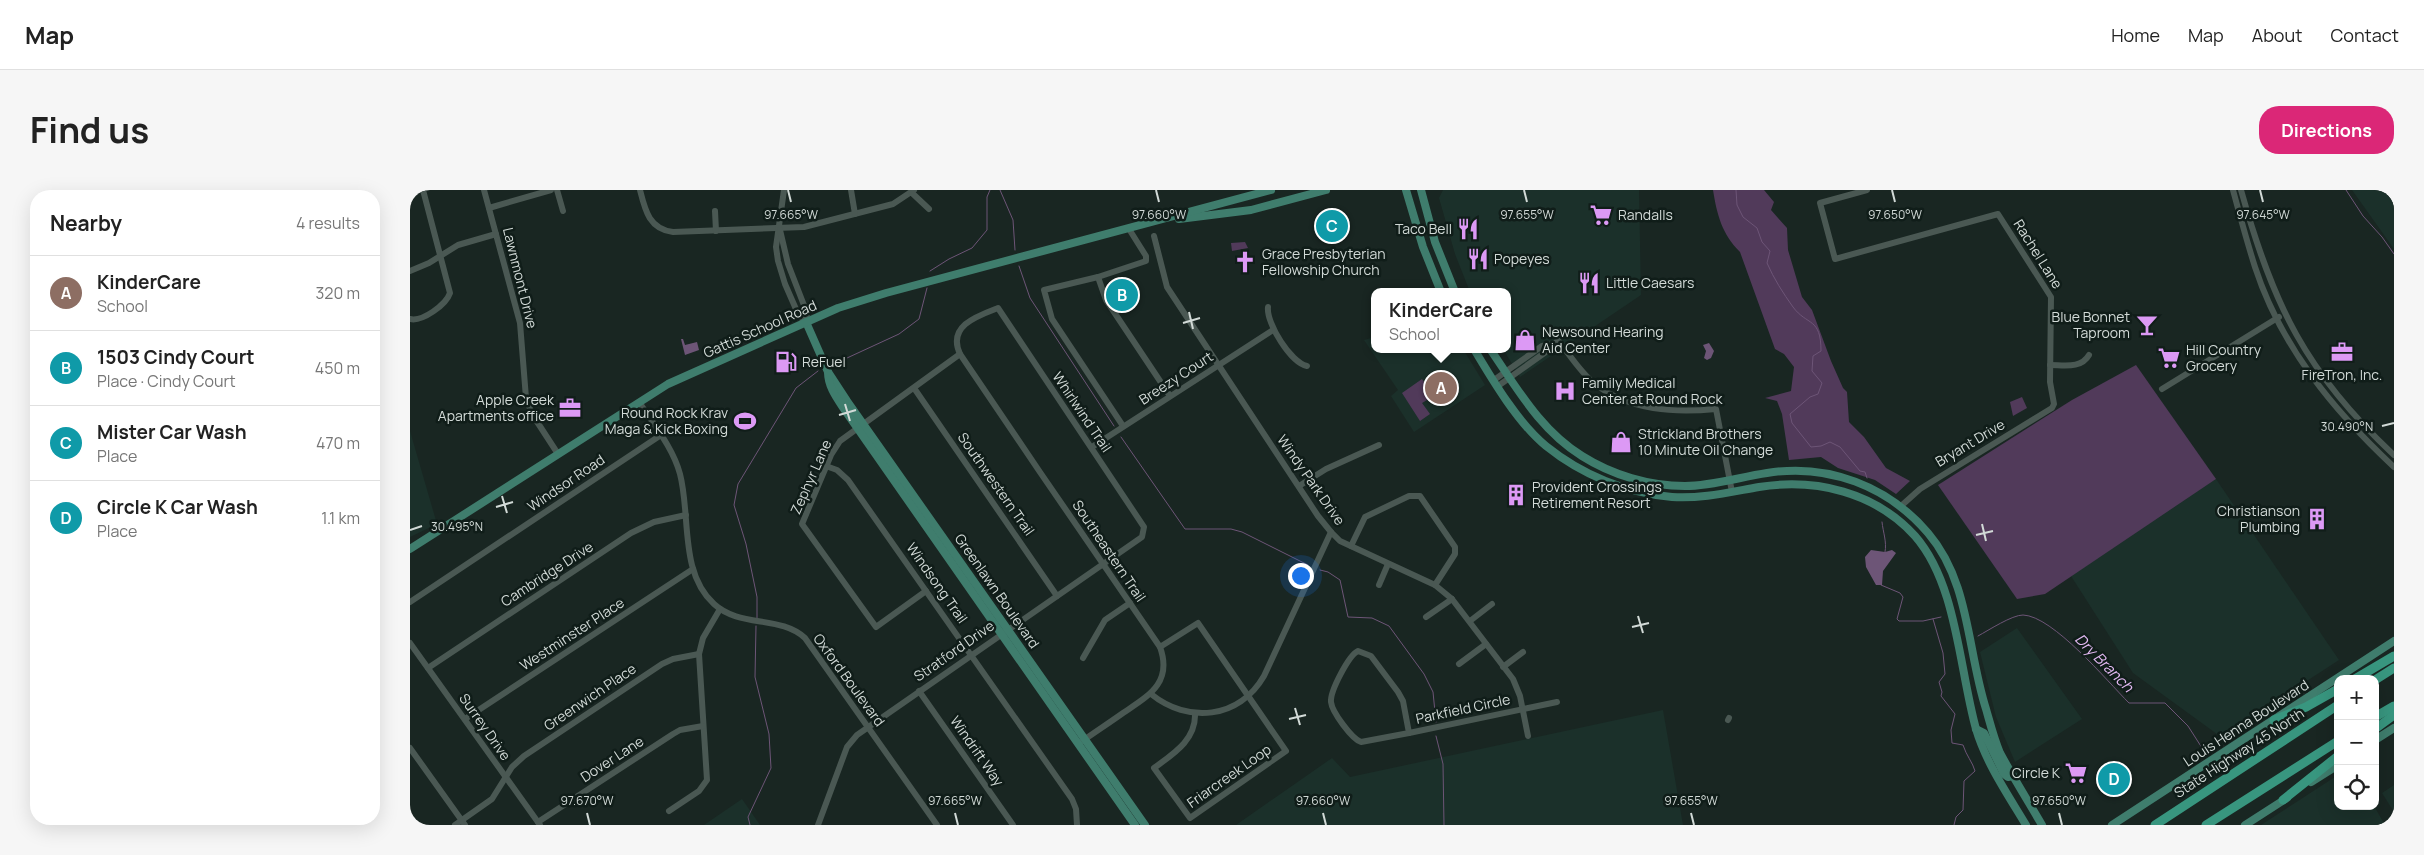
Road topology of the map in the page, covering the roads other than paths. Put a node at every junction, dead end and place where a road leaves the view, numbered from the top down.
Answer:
1 (423, 190) edge
2 (484, 190) edge
3 (551, 190) edge
4 (557, 190) edge
5 (640, 190) edge
6 (784, 190) edge
7 (851, 190) edge
8 (1271, 190) edge
9 (1326, 190) edge
10 (1421, 190) edge
11 (1866, 190) edge
12 (2233, 190) edge
13 (2241, 190) edge
14 (913, 192) edge
15 (1406, 192) edge
16 (489, 208) junction
17 (929, 210) dead end
18 (563, 211) dead end
19 (715, 211) dead end
20 (855, 214) junction
21 (1160, 221) junction
22 (1129, 229) junction
23 (780, 230) junction
24 (716, 231) junction
25 (496, 234) junction
26 (1154, 236) dead end
27 (441, 255) junction
28 (410, 271) edge
29 (1098, 276) junction
30 (1440, 288) edge
31 (1453, 288) edge
32 (1268, 307) dead end
33 (2284, 314) junction
34 (2277, 318) junction
35 (410, 319) edge
36 (806, 322) junction
37 (1274, 330) junction
38 (1477, 353) edge
39 (1493, 353) edge
40 (960, 354) junction
41 (2089, 355) dead end
42 (1219, 365) junction
43 (2050, 365) junction
44 (1307, 366) dead end
45 (828, 372) junction
46 (1507, 375) junction
47 (1496, 383) junction
48 (914, 388) junction
49 (2162, 389) dead end
50 (1170, 396) junction
51 (639, 402) junction
52 (2054, 404) joint
53 (863, 423) junction
54 (1124, 426) junction
55 (856, 427) junction
56 (661, 435) junction
57 (1379, 445) dead end
58 (1092, 447) junction
59 (558, 454) junction
60 (2394, 455) edge
61 (826, 466) junction
62 (2394, 466) edge
63 (1730, 480) junction
64 (1298, 486) junction
65 (1732, 492) junction
66 (1901, 506) junction
67 (686, 515) junction
68 (1144, 530) joint
69 (1331, 532) junction
70 (1351, 546) junction
71 (410, 549) edge
72 (1103, 564) junction
73 (1388, 564) junction
74 (693, 569) junction
75 (1379, 585) dead end
76 (1435, 585) junction
77 (926, 591) junction
78 (1057, 596) junction
79 (1452, 599) junction
80 (410, 602) edge
81 (1130, 603) junction
82 (1492, 604) dead end
83 (720, 609) junction
84 (1964, 615) junction
85 (1426, 617) dead end
86 (1951, 618) junction
87 (1470, 621) junction
88 (1005, 631) junction
89 (2394, 641) edge
90 (410, 643) edge
91 (1486, 644) junction
92 (1160, 647) junction
93 (1524, 652) dead end
94 (698, 654) junction
95 (972, 655) junction
96 (2394, 656) edge
97 (1083, 658) dead end
98 (1459, 664) dead end
99 (1503, 667) junction
100 (428, 668) junction
101 (2394, 668) edge
102 (2362, 675) edge
103 (2379, 677) edge
104 (2334, 690) edge
105 (919, 691) junction
106 (1151, 694) junction
107 (1249, 695) junction
108 (1556, 702) dead end
109 (2394, 706) edge
110 (2334, 708) edge
111 (1523, 709) junction
112 (1195, 714) junction
113 (2379, 715) edge
114 (2394, 715) edge
115 (465, 719) junction
116 (2274, 720) junction
117 (703, 726) junction
118 (2379, 726) edge
119 (868, 727) junction
120 (2394, 728) edge
121 (1976, 729) junction
122 (1409, 733) junction
123 (1528, 736) dead end
124 (2379, 737) edge
125 (1082, 742) junction
126 (2334, 744) edge
127 (410, 748) edge
128 (2334, 759) edge
129 (2334, 768) edge
130 (2013, 776) junction
131 (506, 777) junction
132 (2283, 800) junction
133 (669, 812) dead end
134 (464, 823) edge
135 (539, 824) edge
136 (455, 825) edge
137 (818, 825) edge
138 (937, 825) edge
139 (1013, 825) edge
140 (1077, 825) edge
141 (1135, 825) edge
142 (1145, 825) edge
143 (2026, 825) edge
144 (2042, 825) edge
145 (2112, 825) edge
146 (2155, 825) edge
147 (2206, 825) edge
148 (2245, 825) edge

1 - 27 street
2 - 16 street, Lawnmont Drive
3 - 16 street
4 - 18 street
5 - 24 street
6 - 23 street, Greenlawn Boulevard
7 - 20 street
8 - 21 main road, Gattis School Road
9 - 21 main road, Gattis School Road
10 - 31 main road
11 - 43 street, Rachel Lane
12 - 34 street
13 - 33 street
14 - 17 street
14 - 20 street
15 - 30 main road
16 - 25 street, Lawnmont Drive
19 - 24 street
20 - 23 street
21 - 22 main road, Gattis School Road
22 - 29 street
22 - 36 main road, Gattis School Road
23 - 24 street
23 - 36 street, Greenlawn Boulevard
23 - 36 street, Greenlawn Boulevard
25 - 27 street
25 - 59 street, Lawnmont Drive
26 - 42 street, Windy Park Drive
27 - 28 street
27 - 35 street
29 - 50 street
29 - 54 street
32 - 37 street
33 - 34 street
33 - 60 street
34 - 49 street
34 - 62 street
36 - 45 main road, Greenlawn Boulevard
36 - 51 main road, Gattis School Road
37 - 42 street, Breezy Court
37 - 44 street
38 - 47 main road
39 - 46 main road
40 - 48 street, Zephyr Lane
40 - 58 street, Whirlwind Trail
40 - 72 street, Southeastern Trail
41 - 43 street
42 - 50 street, Breezy Court
42 - 64 street, Windy Park Drive
43 - 52 street, Rachel Lane
45 - 53 main road, Greenlawn Boulevard
45 - 55 main road, Greenlawn Boulevard
46 - 47 street
46 - 63 main road
46 - 63 street
47 - 65 main road
48 - 53 street, Zephyr Lane
48 - 78 street, Southwestern Trail
50 - 54 street, Breezy Court
51 - 56 street, Oxford Boulevard
51 - 59 main road, Gattis School Road
52 - 66 street, Bryant Drive
53 - 55 street, Zephyr Lane
53 - 88 main road, Greenlawn Boulevard
54 - 58 street, Breezy Court
55 - 61 street, Zephyr Lane
55 - 88 main road, Greenlawn Boulevard
56 - 67 street, Oxford Boulevard
56 - 80 street, Windsor Road
57 - 64 street
58 - 68 street, Whirlwind Trail
59 - 71 main road, Gattis School Road
61 - 77 street, Windsong Trail
61 - 77 street, Zephyr Lane
63 - 65 street
63 - 66 main road
64 - 69 street, Windy Park Drive
65 - 86 main road
66 - 84 main road
67 - 74 street, Oxford Boulevard
67 - 100 street, Cambridge Drive
68 - 72 street, Stratford Drive
69 - 70 street, Windy Park Drive
69 - 107 street
70 - 73 street, Windy Park Drive
70 - 76 street
72 - 78 street, Stratford Drive
72 - 81 street, Southeastern Trail
73 - 75 street
73 - 76 street, Windy Park Drive
74 - 83 street, Oxford Boulevard
74 - 115 street, Westminster Place
76 - 79 street, Windy Park Drive
77 - 95 street, Windsong Trail
78 - 88 street, Stratford Drive
79 - 85 street
79 - 87 street, Windy Park Drive
81 - 92 street, Southeastern Trail
81 - 97 street
82 - 87 street
83 - 94 street
83 - 119 street, Oxford Boulevard
84 - 86 street
84 - 130 main road
86 - 121 main road
87 - 91 street, Windy Park Drive
88 - 95 street, Stratford Drive
88 - 125 main road, Greenlawn Boulevard
89 - 116 main road, Louis Henna Boulevard
90 - 100 street, Surrey Drive
91 - 98 street
91 - 99 street, Windy Park Drive
92 - 106 street, Southeastern Trail
92 - 107 street
93 - 99 street
94 - 117 street
94 - 131 street, Greenwich Place
95 - 105 street, Stratford Drive
95 - 140 street, Windsong Trail
96 - 102 highway
99 - 111 street, Windy Park Drive
100 - 115 street, Surrey Drive
101 - 103 highway
104 - 116 highway
105 - 119 street, Stratford Drive
105 - 139 street, Windrift Way
106 - 112 street
106 - 125 street, Southeastern Trail
107 - 112 street
107 - 112 street, Friarcreek Loop
108 - 111 street, Parkfield Circle
109 - 113 highway
110 - 146 highway, State Highway 45 North
111 - 122 street, Parkfield Circle
111 - 123 street, Windy Park Drive
114 - 118 highway
115 - 131 street, Surrey Drive
116 - 145 main road, Louis Henna Boulevard
117 - 133 street
117 - 135 street, Dover Lane
119 - 137 street, Stratford Drive
119 - 138 street, Oxford Boulevard
120 - 124 main road
121 - 130 main road
121 - 143 main road
122 - 122 street, Parkfield Circle
125 - 141 main road, Greenlawn Boulevard
125 - 142 main road, Greenlawn Boulevard
126 - 147 highway
127 - 134 street
128 - 132 highway
129 - 132 main road
130 - 144 main road
131 - 134 street, Greenwich Place
131 - 135 street, Surrey Drive
132 - 148 main road
134 - 136 street, Greenwich Place

